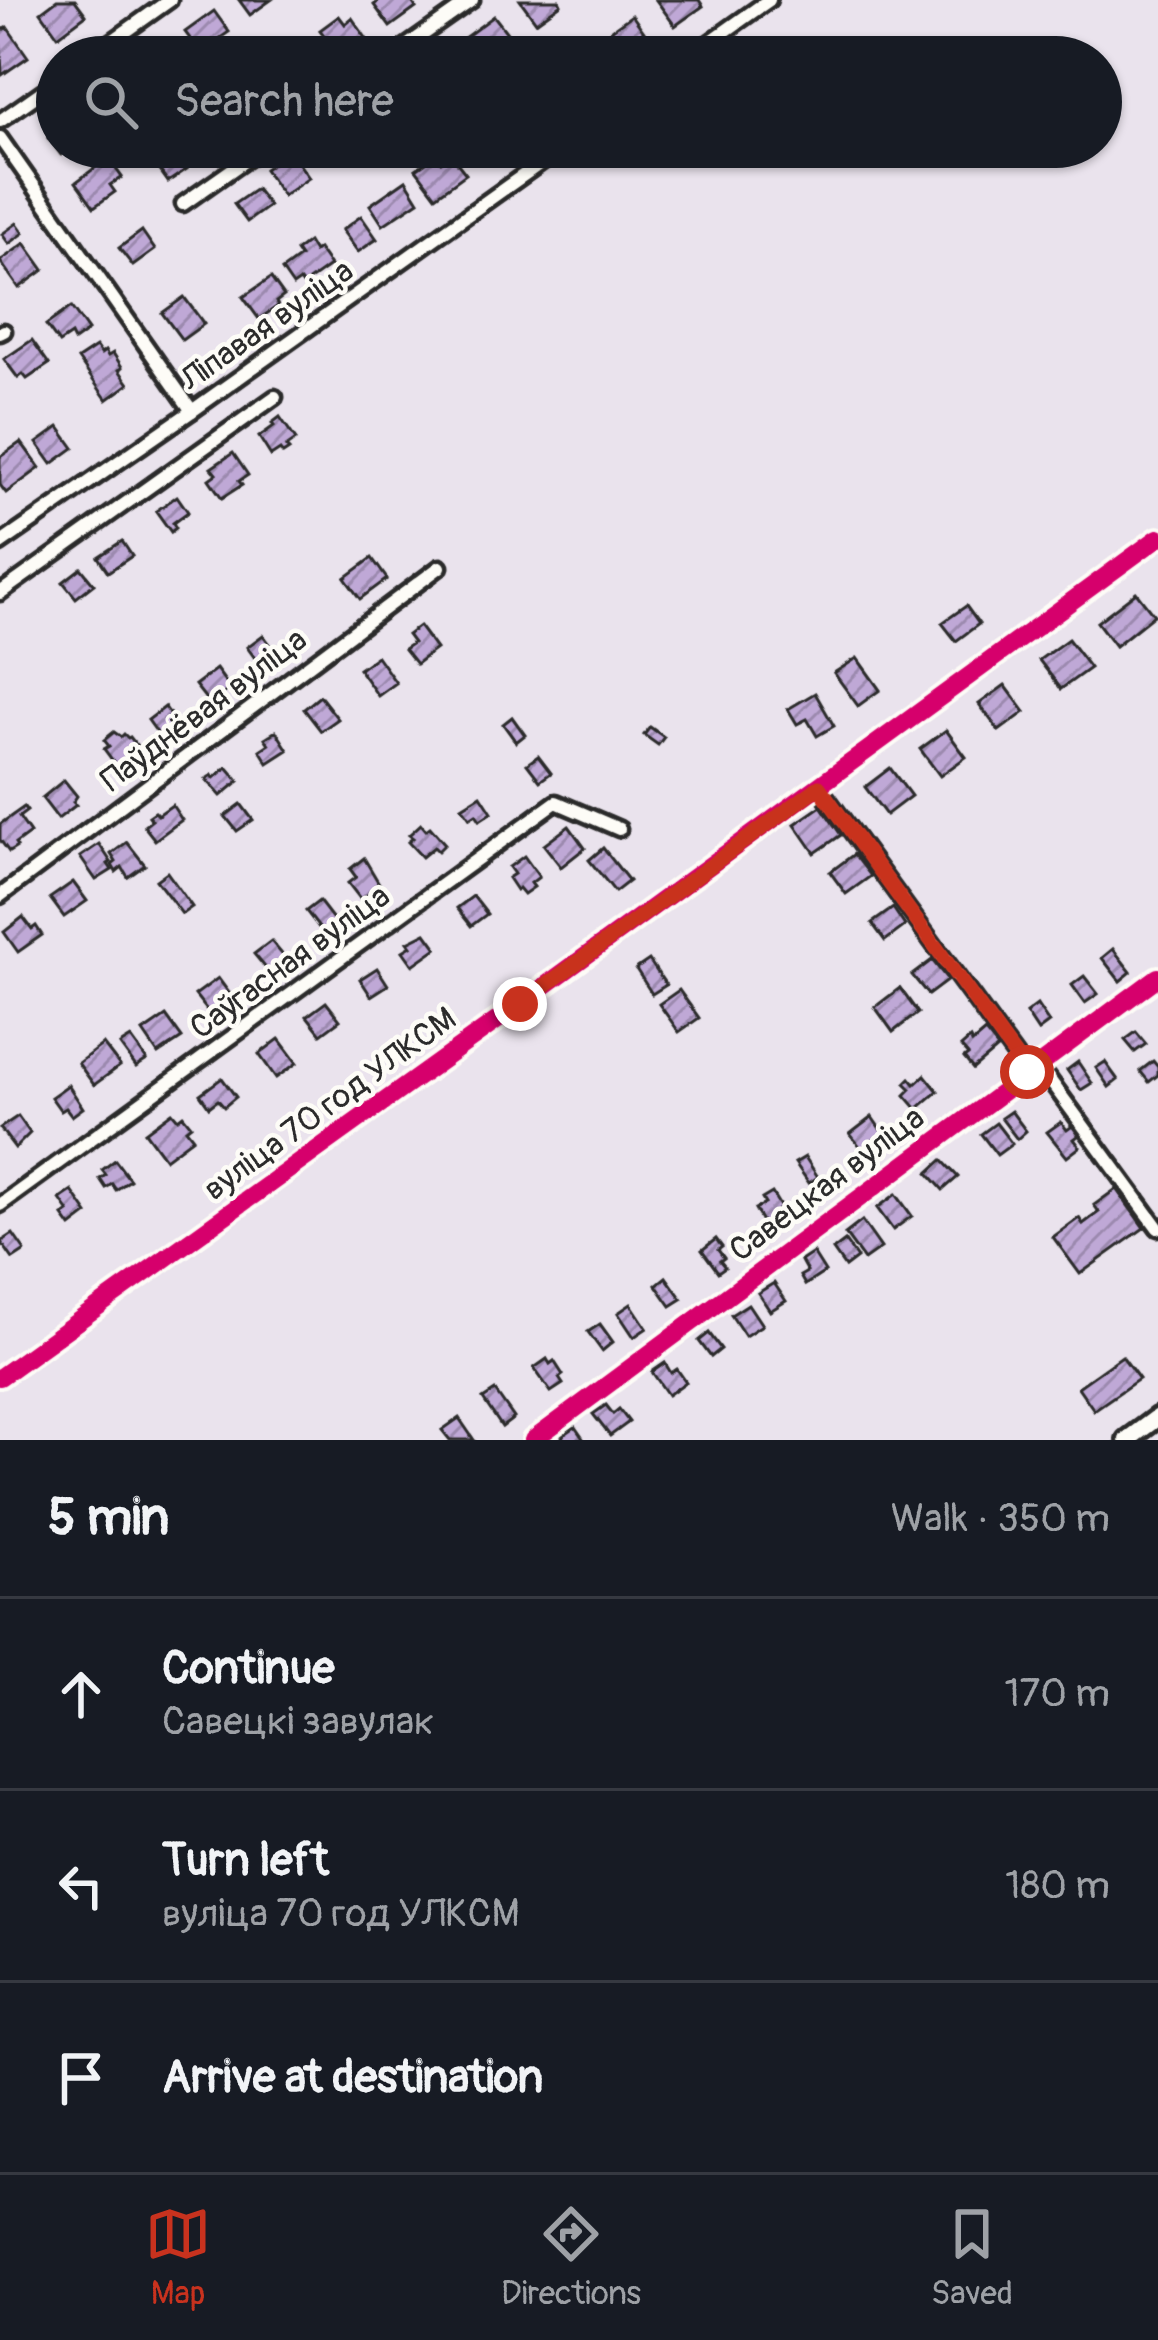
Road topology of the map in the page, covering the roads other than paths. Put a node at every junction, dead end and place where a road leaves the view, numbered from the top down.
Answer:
1 (170, 0) edge
2 (472, 0) edge
3 (770, 0) edge
4 (119, 36) edge
5 (421, 36) edge
6 (719, 36) edge
7 (36, 96) edge
8 (0, 121) edge
9 (0, 138) edge
10 (234, 168) edge
11 (533, 168) edge
12 (183, 204) dead end
13 (275, 397) dead end
14 (192, 411) junction
15 (1158, 538) edge
16 (0, 544) edge
17 (440, 567) dead end
18 (0, 593) edge
19 (819, 787) junction
20 (619, 830) dead end
21 (0, 896) edge
22 (1158, 977) edge
23 (1033, 1068) junction
24 (0, 1205) edge
25 (1158, 1228) edge
26 (0, 1377) edge
27 (1158, 1417) edge
28 (533, 1440) edge
29 (1127, 1440) edge

1 - 4 street
2 - 5 street
3 - 6 street
7 - 8 street
9 - 14 street
10 - 12 street
11 - 14 street, Ліпавая вуліца
13 - 18 street
14 - 16 street, Ліпавая вуліца
15 - 19 street, вуліца 70 год УЛКСМ
17 - 21 street, Паўднёвая вуліца
19 - 23 street
19 - 26 street, вуліца 70 год УЛКСМ
20 - 24 street, Саўгасная вуліца
22 - 23 street, Савецкая вуліца
23 - 25 street
23 - 28 street, Савецкая вуліца
27 - 29 street

